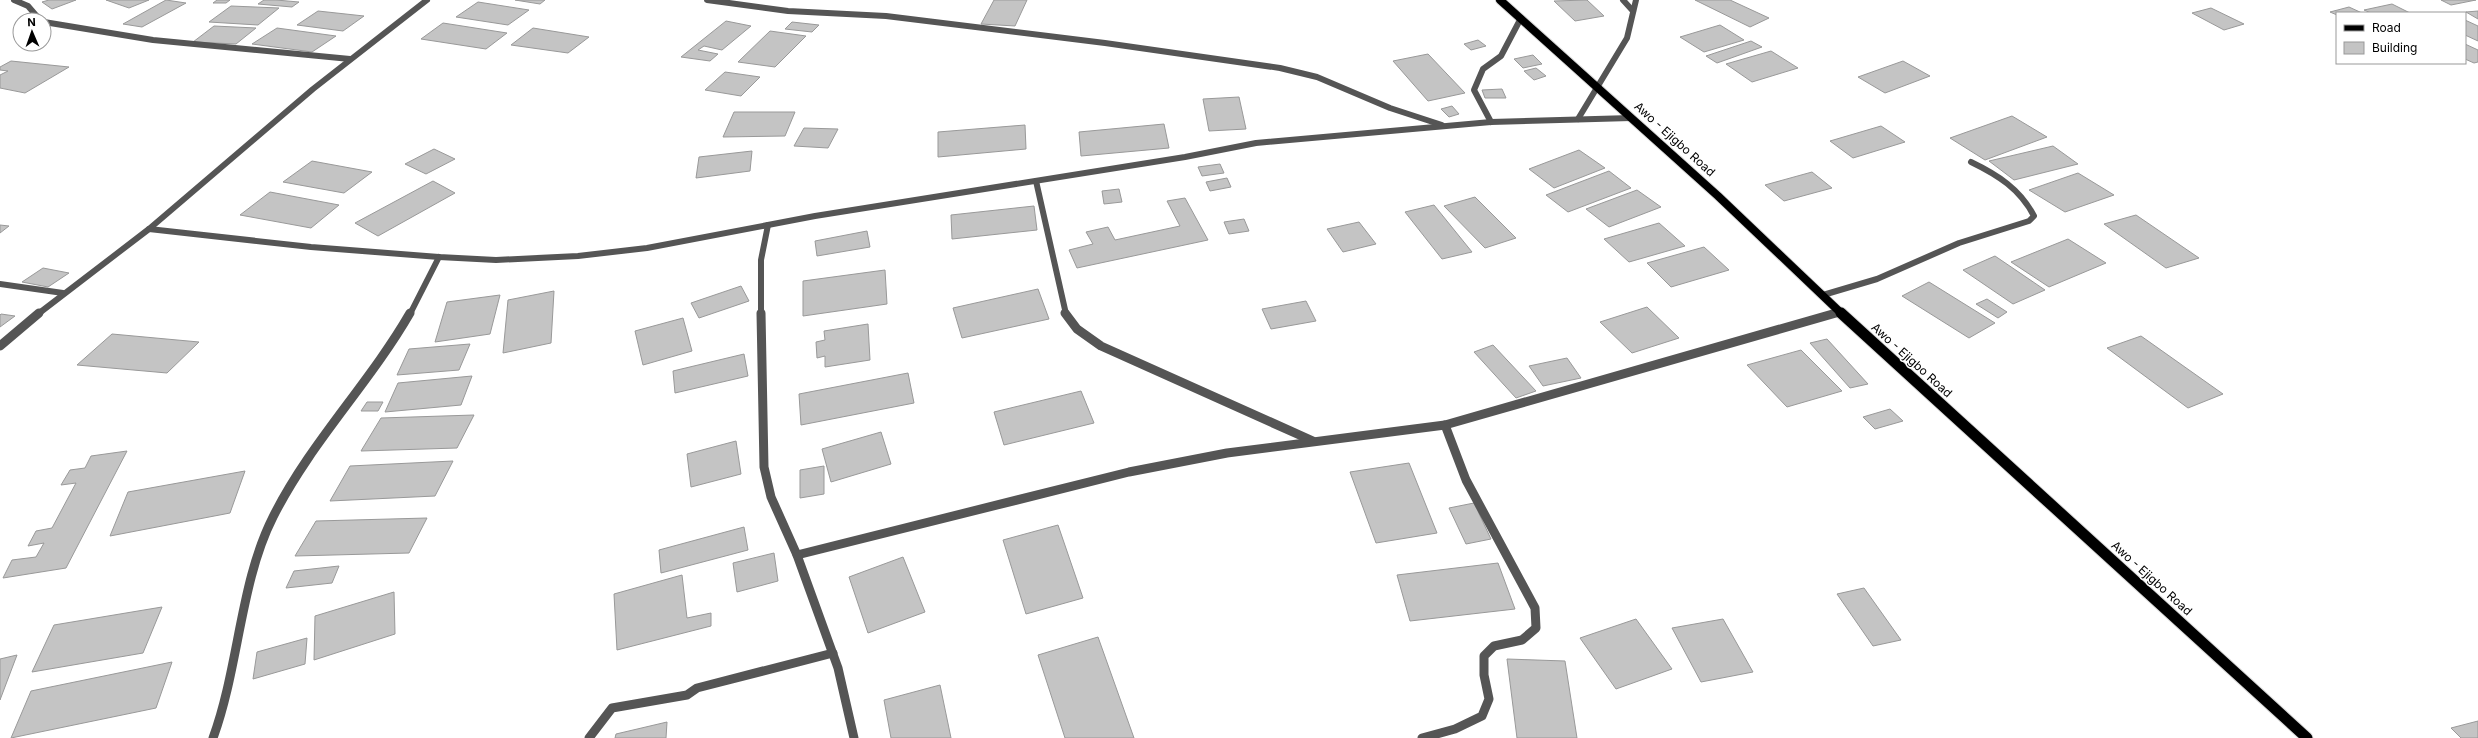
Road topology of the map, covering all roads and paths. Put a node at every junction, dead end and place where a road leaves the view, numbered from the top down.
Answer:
1 (14, 0) edge
2 (427, 0) edge
3 (707, 0) edge
4 (1500, 0) edge
5 (1623, 0) edge
6 (1636, 0) edge
7 (1634, 11) junction
8 (33, 12) edge
9 (1521, 18) junction
10 (52, 23) edge
11 (350, 59) junction
12 (1596, 87) junction
13 (1631, 118) junction
14 (1578, 119) junction
15 (1491, 122) junction
16 (1445, 126) junction
17 (1971, 162) dead end
18 (1036, 181) junction
19 (768, 225) junction
20 (149, 229) junction
21 (439, 257) junction
22 (0, 284) edge
23 (64, 293) junction
24 (1823, 295) junction
25 (1840, 312) junction
26 (0, 346) edge
27 (1446, 425) junction
28 (1314, 442) junction
29 (797, 555) junction
30 (833, 653) junction
31 (212, 738) edge
32 (589, 738) edge
33 (854, 738) edge
34 (1422, 738) edge
35 (2307, 738) edge

1 - 8 street
2 - 11 street
3 - 16 street
4 - 9 main road, Awo - Ejigbo Road
5 - 7 street
6 - 7 street
7 - 12 street
9 - 12 main road, Awo - Ejigbo Road
9 - 15 street
10 - 11 street
11 - 20 street
12 - 13 main road, Awo - Ejigbo Road
12 - 14 street
13 - 14 street
13 - 24 main road, Awo - Ejigbo Road
14 - 15 street
15 - 16 street
16 - 18 street
17 - 24 street
18 - 19 street
18 - 28 street
19 - 21 street
19 - 29 street
20 - 21 street
20 - 23 street
21 - 31 street
22 - 23 street
23 - 26 street
24 - 25 main road, Awo - Ejigbo Road
25 - 27 street
25 - 35 main road, Awo - Ejigbo Road
27 - 28 street
27 - 34 street
28 - 29 street
29 - 30 street
30 - 32 street
30 - 33 street

